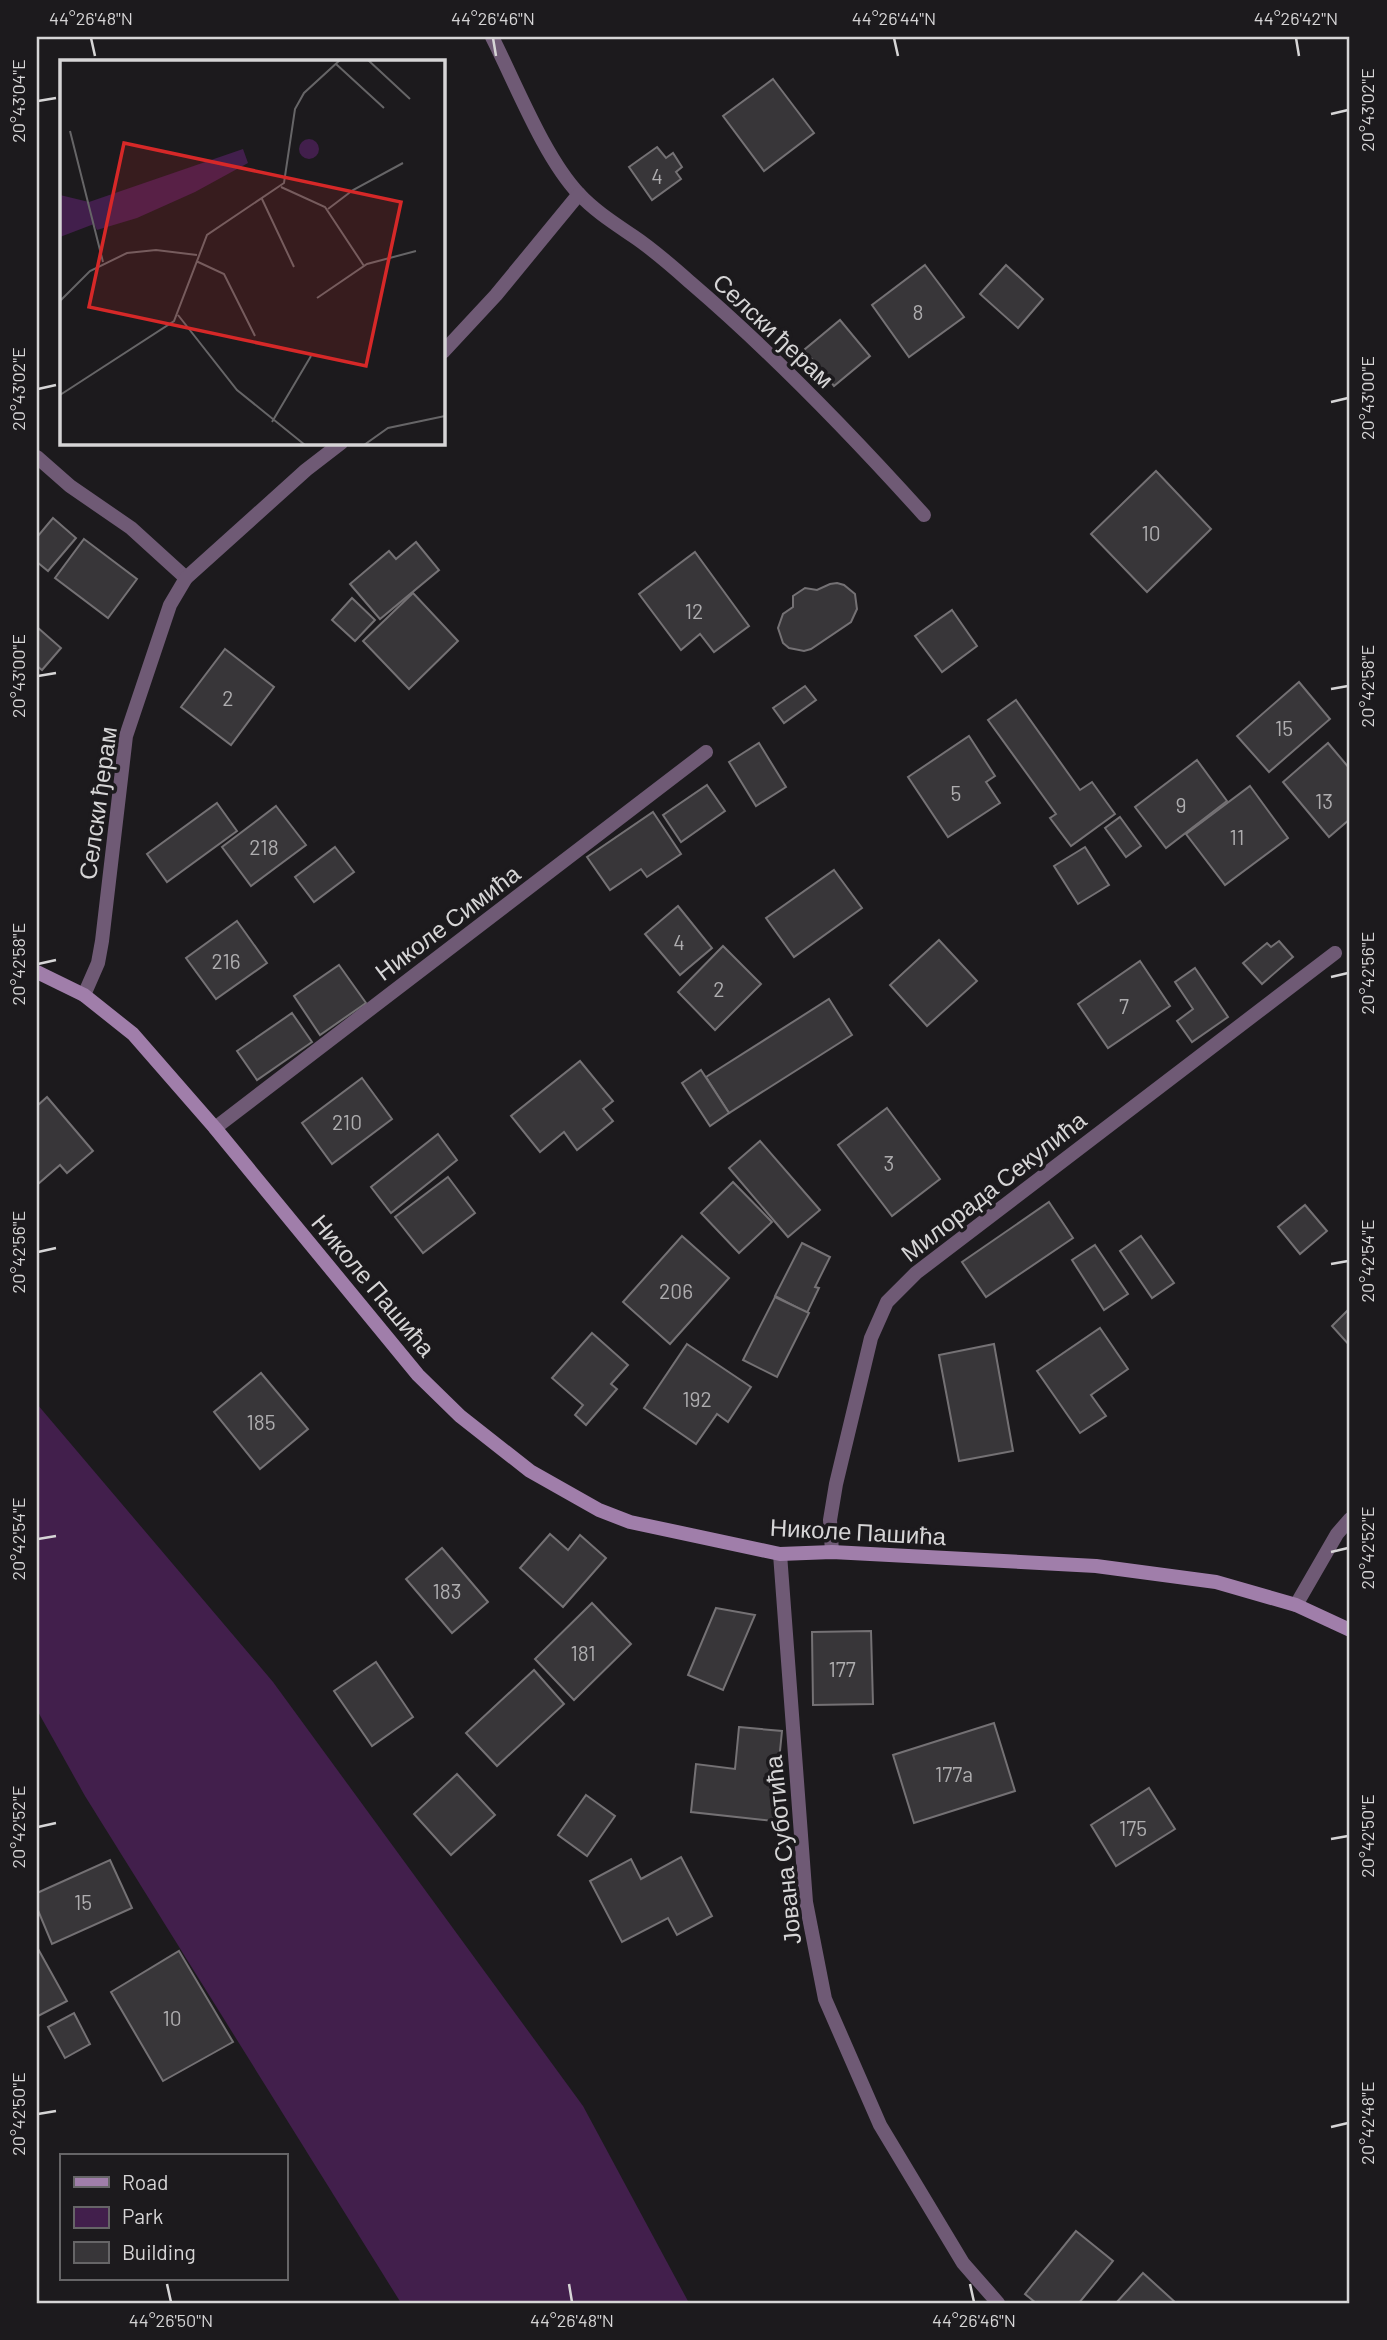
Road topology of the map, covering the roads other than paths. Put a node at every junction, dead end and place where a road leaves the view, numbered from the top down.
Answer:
1 (492, 37) edge
2 (579, 194) junction
3 (444, 351) edge
4 (340, 444) edge
5 (37, 457) edge
6 (924, 515) dead end
7 (186, 578) junction
8 (706, 752) dead end
9 (1335, 953) dead end
10 (37, 972) edge
11 (84, 995) junction
12 (215, 1128) junction
13 (1350, 1519) edge
14 (832, 1552) junction
15 (780, 1554) junction
16 (1296, 1605) junction
17 (1350, 1630) edge
18 (997, 2303) edge

1 - 2 street, Селски ђерам
2 - 3 street
2 - 6 street, Селски ђерам
4 - 7 street, Селски ђерам
5 - 7 street
7 - 11 street, Селски ђерам
8 - 12 street, Николе Симића
9 - 14 street, Милорада Секулића
10 - 11 street, Николе Пашића
11 - 12 street, Николе Пашића
12 - 15 street, Николе Пашића
13 - 16 street
14 - 15 street, Николе Пашића
14 - 16 street, Николе Пашића
15 - 18 street, Јована Суботића
16 - 17 street, Николе Пашића

